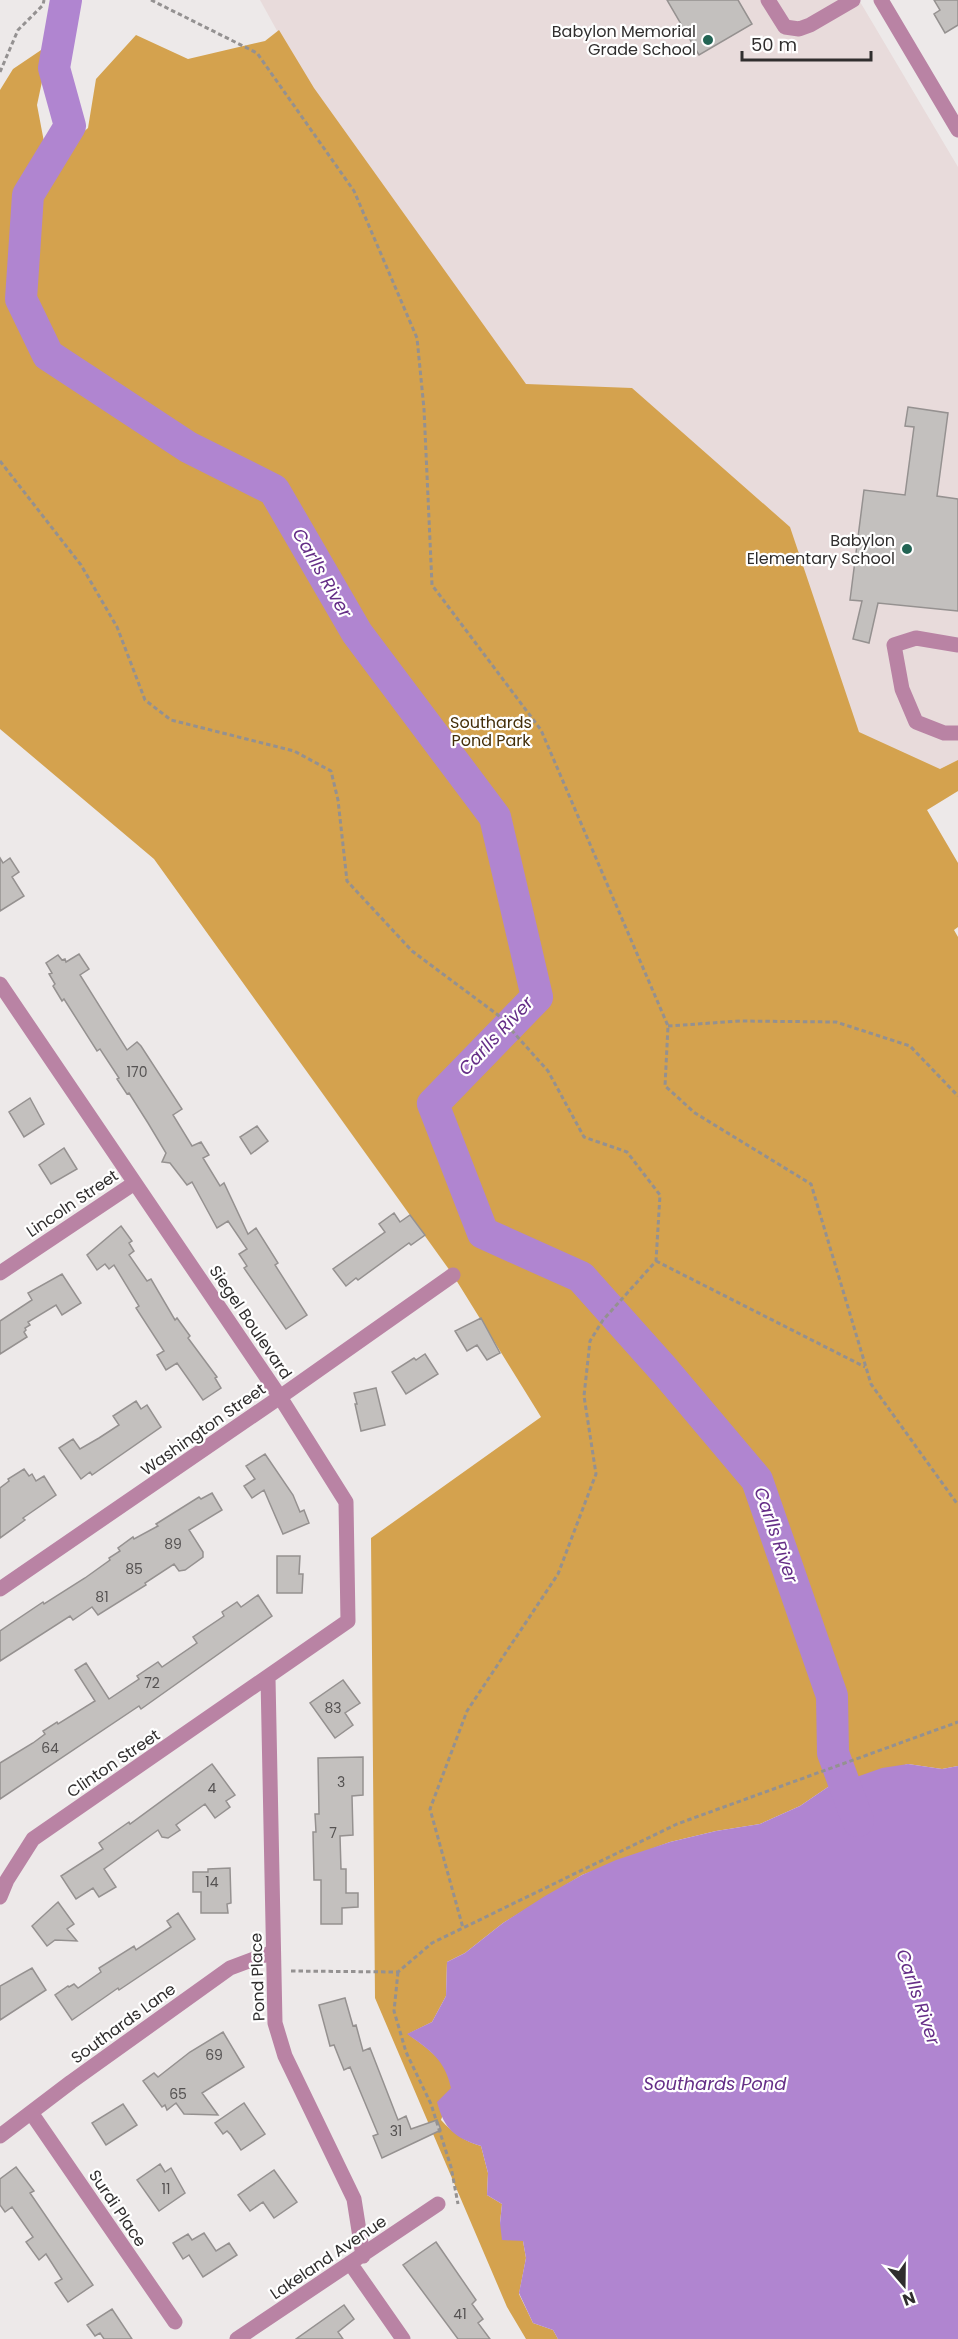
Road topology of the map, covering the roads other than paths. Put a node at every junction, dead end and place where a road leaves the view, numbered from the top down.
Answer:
1 (768, 0) edge
2 (853, 0) edge
3 (881, 0) edge
4 (834, 5) edge
5 (958, 130) edge
6 (958, 645) edge
7 (958, 733) edge
8 (0, 984) edge
9 (133, 1184) junction
10 (0, 1273) edge
11 (453, 1275) dead end
12 (280, 1397) junction
13 (0, 1589) edge
14 (268, 1678) junction
15 (0, 1897) edge
16 (273, 1952) junction
17 (32, 2114) junction
18 (0, 2136) edge
19 (438, 2204) dead end
20 (357, 2260) junction
21 (175, 2322) dead end
22 (237, 2339) edge
23 (403, 2339) edge

1 - 4 street
2 - 4 street
3 - 5 street
6 - 7 street
8 - 9 street, Siegel Boulevard
9 - 10 street, Lincoln Street
9 - 12 street, Siegel Boulevard
11 - 12 street, Washington Street
12 - 13 street, Washington Street
12 - 14 street, Siegel Boulevard
14 - 15 street, Clinton Street
14 - 16 street, Pond Place
16 - 17 street, Southards Lane
16 - 20 street, Pond Place
17 - 18 street, Southards Lane
17 - 21 street, Surdi Place
19 - 20 street, Lakeland Avenue
20 - 22 street, Lakeland Avenue
20 - 23 street, Pond Place

